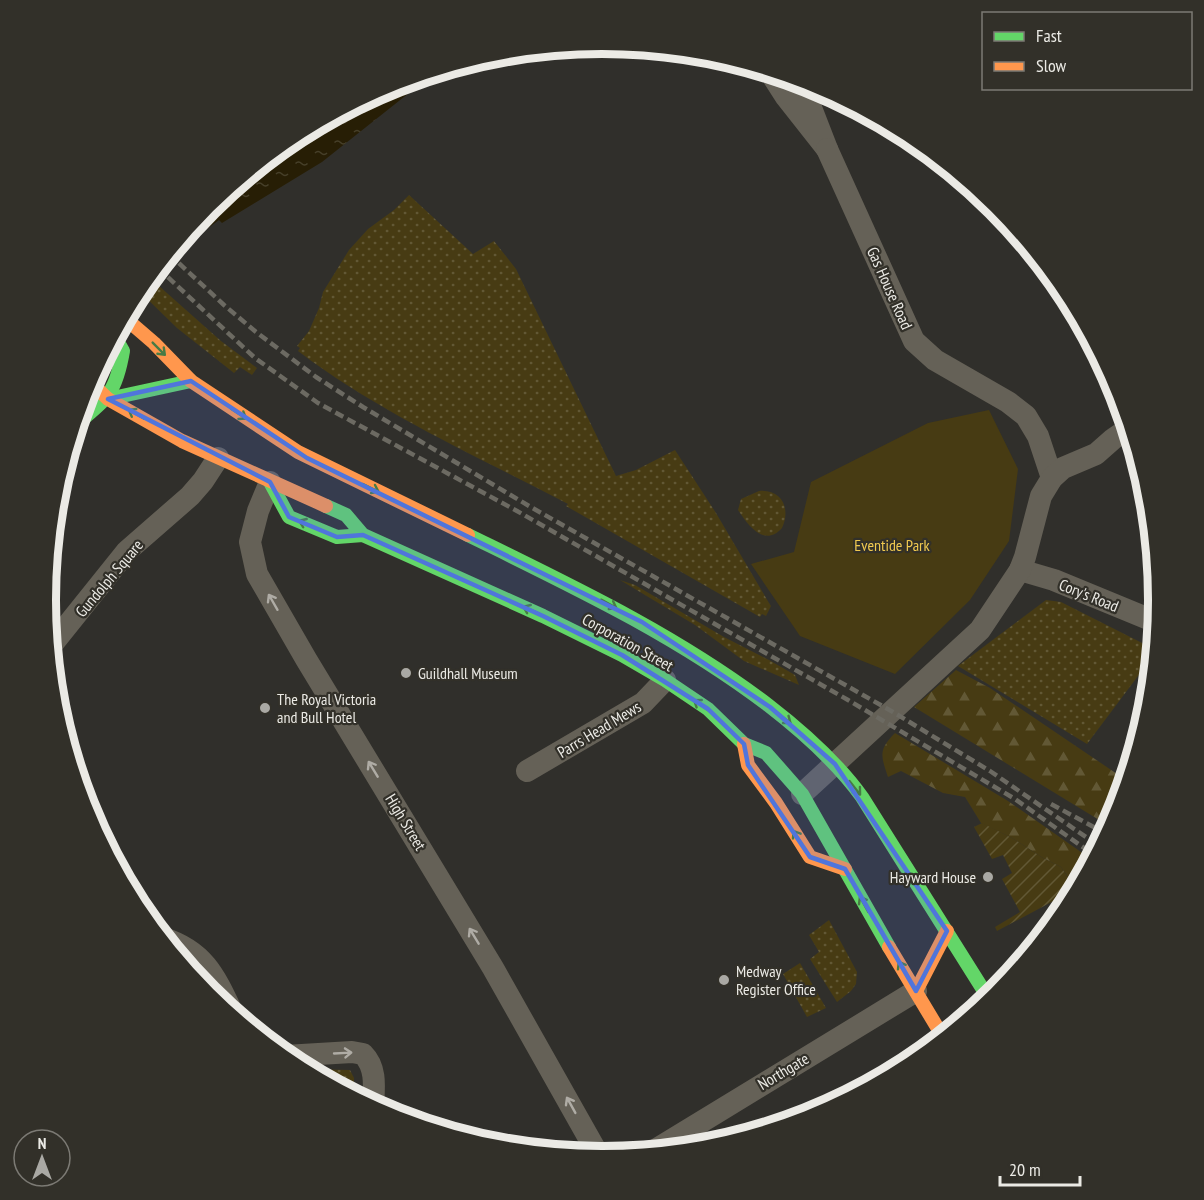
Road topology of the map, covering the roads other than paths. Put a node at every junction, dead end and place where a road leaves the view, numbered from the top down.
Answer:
1 (777, 83) edge
2 (806, 94) edge
3 (827, 149) junction
4 (131, 323) edge
5 (120, 345) edge
6 (191, 381) junction
7 (98, 390) edge
8 (108, 399) junction
9 (89, 415) edge
10 (1122, 433) edge
11 (218, 458) junction
12 (1052, 478) junction
13 (270, 482) junction
14 (363, 535) junction
15 (1020, 570) junction
16 (1147, 618) edge
17 (57, 638) edge
18 (665, 680) junction
19 (744, 744) junction
20 (836, 764) junction
21 (527, 771) dead end
22 (802, 794) junction
23 (845, 868) junction
24 (948, 931) junction
25 (178, 944) edge
26 (984, 990) edge
27 (221, 991) edge
28 (916, 991) junction
29 (939, 1029) edge
30 (301, 1055) edge
31 (373, 1095) edge
32 (669, 1141) edge
33 (593, 1146) edge

1 - 3 street, Gas House Road
2 - 3 street, Gas House Road
3 - 12 street, Gas House Road
4 -> 6 main road, Corporation Street
5 - 8 main road
6 - 8 main road
6 -> 20 main road, Corporation Street
7 - 8 main road, Corporation Street
8 - 9 main road
11 -> 8 main road, Corporation Street
10 - 12 street
11 - 13 main road, Corporation Street
11 - 17 street, Gundolph Square
12 - 15 street
13 - 14 main road, Corporation Street
14 -> 13 main road
33 -> 13 street, High Street
18 -> 14 main road, Corporation Street
15 - 16 street, Cory's Road
15 - 20 street
19 -> 18 main road, Corporation Street
18 - 21 street, Parrs Head Mews
19 - 22 main road, Corporation Street
23 -> 19 main road
20 - 22 street
20 -> 24 main road, Corporation Street
22 - 23 main road, Corporation Street
28 -> 23 main road, Corporation Street
24 - 26 main road, Corporation Street
24 - 28 main road
25 - 27 street
28 - 29 main road, Corporation Street
28 - 32 street, Northgate
30 -> 31 street

